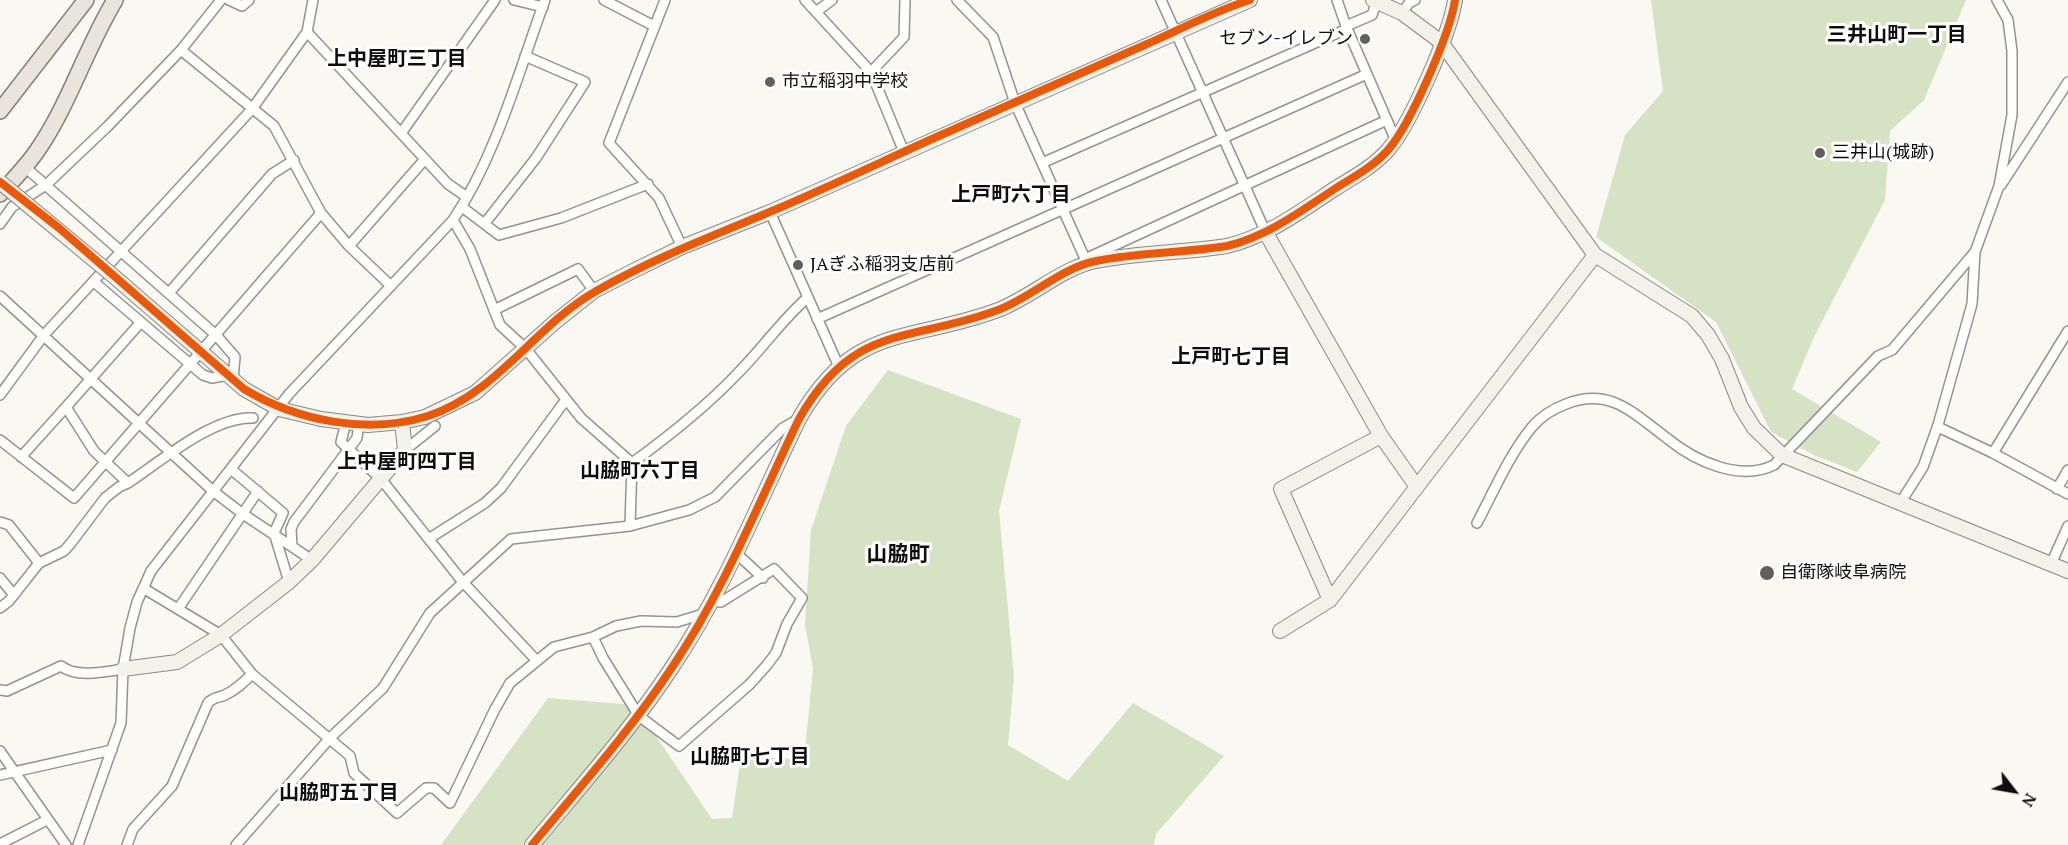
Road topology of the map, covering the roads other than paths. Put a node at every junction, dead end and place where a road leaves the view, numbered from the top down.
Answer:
1 (86, 0) edge
2 (116, 0) edge
3 (221, 0) edge
4 (229, 0) edge
5 (249, 0) edge
6 (313, 0) edge
7 (495, 0) edge
8 (514, 0) edge
9 (604, 0) edge
10 (665, 0) edge
11 (805, 0) edge
12 (832, 0) edge
13 (905, 0) edge
14 (957, 0) edge
15 (1161, 0) edge
16 (1250, 0) edge
17 (1337, 0) edge
18 (1415, 0) edge
19 (1455, 0) edge
20 (1997, 0) edge
21 (1375, 1) edge
22 (544, 3) edge
23 (817, 11) junction
24 (1402, 13) junction
25 (654, 26) junction
26 (1346, 27) junction
27 (307, 32) junction
28 (1175, 32) junction
29 (1441, 42) junction
30 (181, 50) junction
31 (525, 56) junction
32 (872, 72) junction
33 (1367, 74) junction
34 (2068, 82) edge
35 (1203, 92) junction
36 (1015, 103) junction
37 (252, 109) junction
38 (0, 111) edge
39 (1387, 120) junction
40 (402, 132) junction
41 (1224, 139) junction
42 (1396, 141) junction
43 (904, 152) junction
44 (425, 159) junction
45 (294, 160) junction
46 (1042, 163) junction
47 (25, 167) junction
48 (0, 182) edge
49 (648, 184) junction
50 (46, 185) junction
51 (1244, 185) junction
52 (1999, 186) junction
53 (0, 194) edge
54 (467, 197) junction
55 (462, 207) junction
56 (1063, 210) junction
57 (770, 212) junction
58 (321, 213) junction
59 (453, 220) junction
60 (485, 223) junction
61 (0, 224) edge
62 (1266, 232) junction
63 (349, 246) junction
64 (682, 246) junction
65 (122, 250) junction
66 (1975, 252) junction
67 (1596, 255) junction
68 (1086, 261) junction
69 (94, 282) junction
70 (390, 285) junction
71 (594, 291) junction
72 (170, 293) junction
73 (0, 296) edge
74 (807, 298) junction
75 (494, 310) junction
76 (817, 319) junction
77 (141, 322) junction
78 (2068, 331) edge
79 (44, 335) junction
80 (216, 335) junction
81 (526, 349) junction
82 (202, 352) junction
83 (190, 364) junction
84 (839, 368) junction
85 (230, 377) junction
86 (91, 379) junction
87 (0, 395) edge
88 (566, 401) junction
89 (66, 407) junction
90 (279, 409) junction
91 (253, 417) dead end
92 (799, 419) junction
93 (402, 422) junction
94 (138, 423) junction
95 (352, 423) junction
96 (435, 426) dead end
97 (1938, 427) junction
98 (1381, 436) junction
99 (0, 440) edge
100 (349, 449) junction
101 (405, 450) junction
102 (1993, 453) junction
103 (171, 454) junction
104 (1782, 455) junction
105 (21, 456) junction
106 (104, 462) junction
107 (632, 463) junction
108 (231, 469) junction
109 (2068, 470) edge
110 (381, 479) junction
111 (128, 483) junction
112 (1417, 488) junction
113 (2057, 489) junction
114 (213, 490) junction
115 (258, 491) junction
116 (2068, 494) edge
117 (1899, 505) junction
118 (243, 514) junction
119 (0, 522) edge
120 (1477, 523) dead end
121 (630, 526) junction
122 (2068, 526) edge
123 (274, 533) junction
124 (430, 538) junction
125 (292, 546) junction
126 (735, 552) junction
127 (312, 560) junction
128 (39, 563) junction
129 (2051, 564) junction
130 (2068, 571) edge
131 (0, 578) edge
132 (763, 578) junction
133 (462, 581) junction
134 (289, 582) junction
135 (143, 588) junction
136 (14, 596) junction
137 (1330, 600) junction
138 (711, 601) junction
139 (0, 608) edge
140 (178, 609) junction
141 (704, 614) junction
142 (1280, 631) dead end
143 (221, 635) junction
144 (593, 637) junction
145 (537, 661) junction
146 (123, 669) junction
147 (252, 674) junction
148 (0, 690) edge
149 (639, 716) junction
150 (330, 738) junction
151 (112, 750) junction
152 (0, 751) edge
153 (13, 771) junction
154 (0, 775) edge
155 (47, 820) junction
156 (0, 844) edge
157 (66, 845) edge
158 (78, 845) edge
159 (127, 845) edge
160 (236, 845) edge
161 (532, 845) edge

1 - 38 main road
2 - 47 main road
3 - 30 street
4 - 5 street
6 - 27 street
7 - 40 street
8 - 22 street
9 - 25 street
10 - 25 street
11 - 23 street
12 - 23 street
13 - 32 street
14 - 36 street
15 - 28 street
16 - 28 street
17 - 26 street
18 - 24 street
19 - 29 street
20 - 52 street
21 - 24 street
21 - 26 street
22 - 31 street
23 - 32 street
24 - 29 street
25 - 49 street
26 - 33 street
26 - 35 street
27 - 37 street
27 - 40 street
28 - 35 street
28 - 36 street
29 - 42 street
29 - 67 street
30 - 37 street
30 - 50 street
31 - 54 street
31 - 60 street
32 - 43 street
33 - 39 street
33 - 41 street
34 - 52 street
35 - 41 street
35 - 46 street
36 - 43 street
36 - 46 street
37 - 45 street
37 - 65 street
39 - 42 street
39 - 51 street
40 - 44 street
41 - 51 street
41 - 56 street
42 - 62 street
43 - 57 street
44 - 54 street
44 - 63 street
45 - 58 street
45 - 72 street
46 - 56 street
47 - 50 street
47 - 53 main road
48 - 82 street, bridge
49 - 60 street
49 - 64 street
50 - 61 street
50 - 65 street
51 - 62 street
51 - 68 street
52 - 66 street
54 - 55 street
55 - 59 street
55 - 60 street
56 - 68 street
56 - 76 street
57 - 64 street
57 - 74 street
58 - 63 street
58 - 80 street
59 - 70 street
59 - 75 street
62 - 68 street
62 - 98 street
63 - 70 street
64 - 71 street
65 - 69 street
65 - 72 street
66 - 97 street
66 - 104 street
67 - 104 street
67 - 112 street
68 - 84 street
69 - 77 street
69 - 79 street
70 - 90 street
71 - 75 street
71 - 81 street
72 - 80 street
73 - 79 street
74 - 76 street
74 - 107 street
75 - 81 street
76 - 84 street
77 - 83 street
77 - 86 street
78 - 102 street
79 - 86 street
79 - 87 street
80 - 82 street
80 - 85 street
81 - 88 street
81 - 93 street
82 - 83 street
82 - 85 street
83 - 85 street
83 - 94 street
84 - 92 street
85 - 90 street
86 - 89 street
86 - 94 street
88 - 107 street
88 - 124 street
89 - 105 street
89 - 106 street
90 - 95 street
90 - 108 street
91 - 103 street
92 - 121 street
92 - 126 street
93 - 95 street
93 - 101 street
94 - 103 street
94 - 106 street
95 - 100 street
95 - 100 street
96 - 101 street
97 - 102 street
97 - 117 street
98 - 112 street
98 - 137 street
99 - 105 street
100 - 110 street
100 - 125 street
101 - 110 street
102 - 113 street
103 - 111 street
103 - 114 street
104 - 117 street
104 - 120 street
105 - 106 street
106 - 111 street
107 - 121 street
108 - 114 street
108 - 115 street
109 - 113 street
110 - 124 street
110 - 127 street
111 - 128 street
112 - 137 street
113 - 116 street
114 - 118 street
114 - 135 street
115 - 118 street
115 - 123 street
117 - 129 street
118 - 123 street
118 - 140 street
119 - 128 street
121 - 133 street
122 - 129 street
123 - 125 street
123 - 134 street
124 - 133 street
125 - 127 street
126 - 132 street
126 - 138 street
127 - 134 street
128 - 136 street
129 - 130 street
131 - 136 street
132 - 138 street
132 - 149 street
133 - 145 street
133 - 150 street
134 - 143 street
135 - 140 street
135 - 146 street
136 - 139 street
137 - 142 street
138 - 141 street
140 - 143 street
141 - 144 street
141 - 149 street
143 - 146 street
143 - 147 street
144 - 145 street
144 - 149 street
145 - 150 street
146 - 148 street
146 - 151 street
147 - 150 street
147 - 159 street
149 - 161 street
150 - 160 street
151 - 153 street
151 - 158 street
152 - 153 street
153 - 154 street
153 - 155 street
155 - 156 street
155 - 157 street

